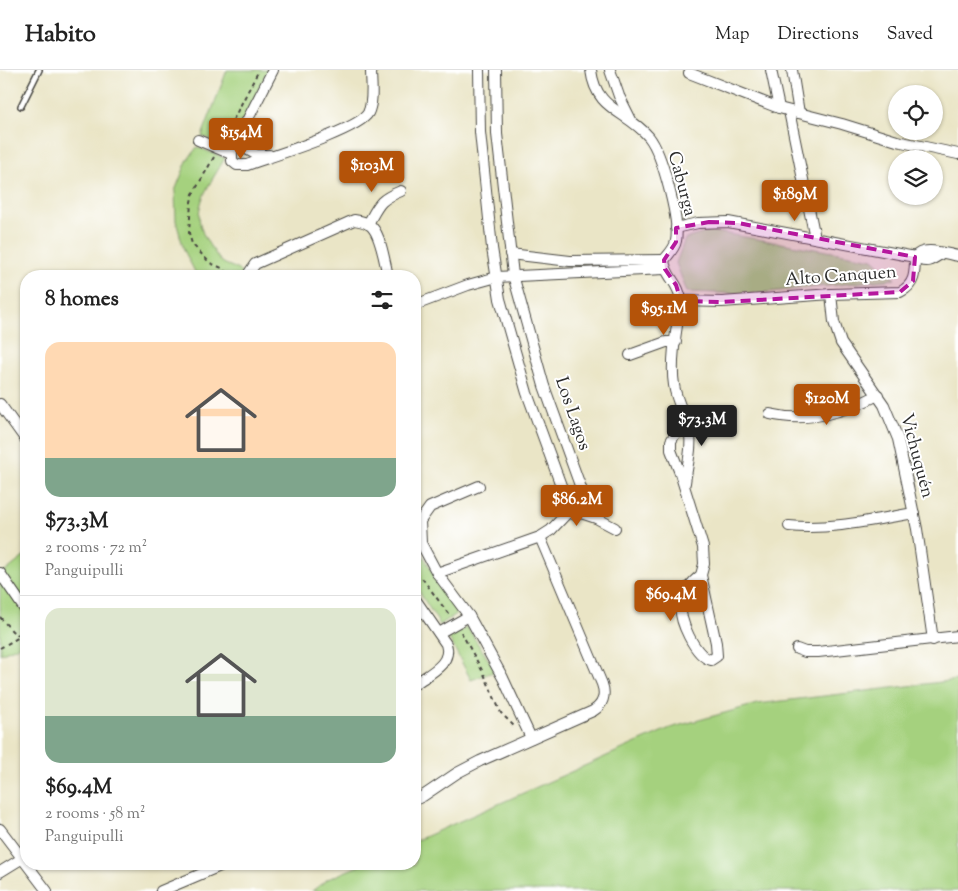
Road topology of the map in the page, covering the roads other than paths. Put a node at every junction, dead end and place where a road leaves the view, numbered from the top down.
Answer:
1 (40, 70) edge
2 (273, 70) edge
3 (371, 70) edge
4 (479, 70) edge
5 (496, 70) edge
6 (592, 70) edge
7 (610, 70) edge
8 (771, 70) edge
9 (792, 70) edge
10 (689, 73) dead end
11 (21, 106) dead end
12 (778, 108) junction
13 (794, 112) junction
14 (632, 121) junction
15 (244, 127) junction
16 (198, 140) dead end
17 (248, 150) junction
18 (232, 152) junction
19 (958, 154) edge
20 (275, 155) junction
21 (247, 165) junction
22 (401, 191) dead end
23 (368, 224) junction
24 (676, 228) junction
25 (815, 238) junction
26 (510, 254) junction
27 (958, 256) edge
28 (915, 257) junction
29 (570, 260) junction
30 (664, 264) junction
31 (252, 270) edge
32 (386, 270) edge
33 (571, 274) junction
34 (513, 275) junction
35 (497, 277) junction
36 (831, 294) junction
37 (681, 301) junction
38 (421, 303) edge
39 (676, 342) junction
40 (630, 356) dead end
41 (878, 395) junction
42 (0, 404) edge
43 (681, 411) junction
44 (770, 414) dead end
45 (20, 432) edge
46 (479, 486) dead end
47 (685, 488) junction
48 (581, 489) junction
49 (565, 496) junction
50 (570, 510) junction
51 (581, 513) junction
52 (914, 513) junction
53 (421, 520) edge
54 (789, 526) dead end
55 (615, 528) dead end
56 (540, 536) junction
57 (421, 543) edge
58 (0, 573) edge
59 (438, 573) junction
60 (701, 575) junction
61 (20, 602) edge
62 (421, 608) edge
63 (469, 616) junction
64 (439, 633) junction
65 (958, 636) edge
66 (933, 640) junction
67 (797, 650) dead end
68 (421, 680) edge
69 (530, 738) junction
70 (421, 796) edge
71 (0, 829) edge
72 (20, 852) edge
73 (20, 860) edge
74 (32, 870) edge
75 (212, 870) edge
76 (0, 872) edge
77 (46, 891) edge
78 (161, 891) edge

1 - 11 lane
2 - 15 street
3 - 20 street
4 - 35 street, Los Lagos
5 - 26 street, Los Lagos
6 - 14 street, Caburga
7 - 14 street, Caburga
8 - 12 street
9 - 13 street
10 - 12 street
12 - 13 street
13 - 19 street
13 - 25 street
14 - 24 street, Caburga
15 - 17 street
15 - 18 street
16 - 18 street
17 - 18 street
17 - 20 street
17 - 21 street
18 - 21 street
20 - 21 street
22 - 23 street
23 - 31 street
23 - 32 street
24 - 25 street, Alto Canquen
24 - 30 street, Caburga
25 - 28 street, Alto Canquen
26 - 29 street
26 - 34 street, Los Lagos
27 - 28 street
28 - 36 street, Alto Canquen
29 - 30 street
29 - 33 street
30 - 33 street
30 - 37 street
33 - 34 street
34 - 35 street
34 - 48 street, Los Lagos
35 - 38 street
35 - 49 street, Los Lagos
36 - 37 street, Alto Canquen
36 - 41 street, Vichuquén
37 - 39 street
39 - 40 street
39 - 43 street
41 - 44 street
41 - 52 street, Vichuquén
42 - 45 street
43 - 47 street
43 - 47 street
46 - 53 street
47 - 60 street
48 - 49 street
48 - 51 street, Los Lagos
49 - 50 street, Los Lagos
50 - 51 street
50 - 56 street
51 - 55 street
52 - 54 street
52 - 66 street, Vichuquén
56 - 59 street
56 - 69 street
57 - 59 street
58 - 61 street
59 - 63 street
60 - 60 street
62 - 64 street
63 - 64 street
63 - 69 street
64 - 68 street
65 - 66 street
66 - 67 street
69 - 70 street
71 - 72 street
73 - 76 street
74 - 77 street
75 - 78 street

